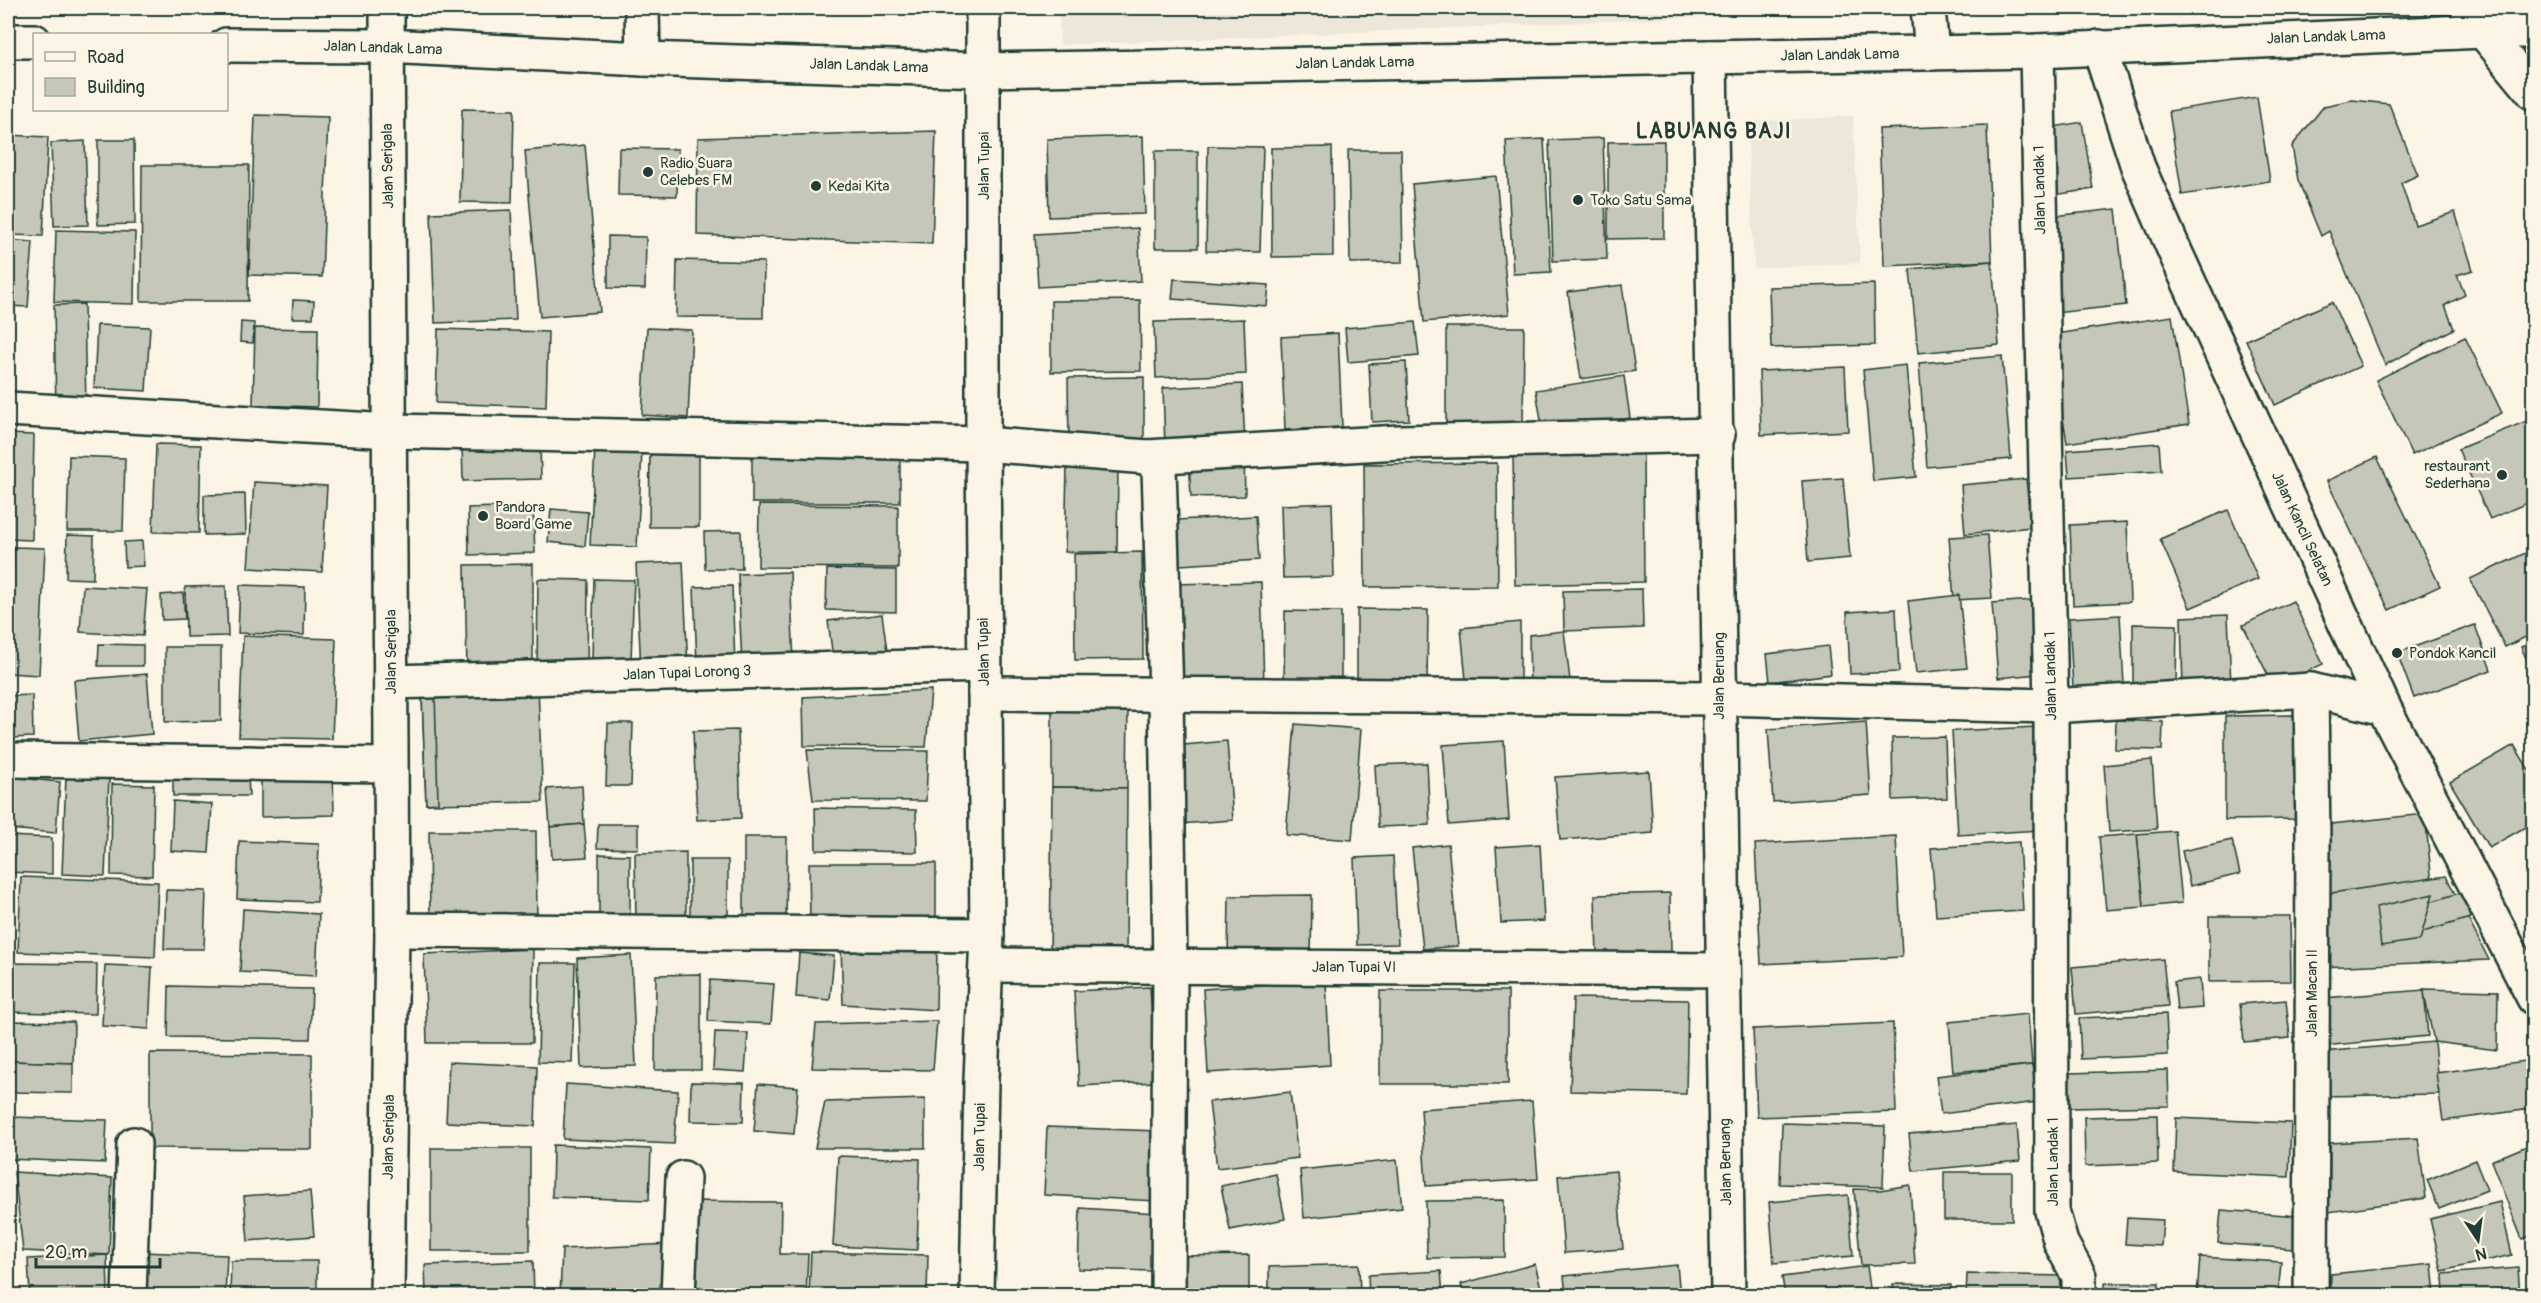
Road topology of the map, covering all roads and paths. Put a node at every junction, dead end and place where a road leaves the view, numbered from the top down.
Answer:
1 (387, 8) edge
2 (642, 8) edge
3 (983, 8) edge
4 (1928, 8) edge
5 (2475, 19) edge
6 (2534, 31) edge
7 (8, 40) edge
8 (33, 41) edge
9 (228, 45) edge
10 (386, 46) junction
11 (2099, 47) junction
12 (2037, 51) junction
13 (1932, 53) junction
14 (1710, 57) junction
15 (643, 59) junction
16 (984, 70) junction
17 (2534, 93) edge
18 (8, 409) edge
19 (391, 431) junction
20 (1718, 435) junction
21 (983, 444) junction
22 (1147, 457) junction
23 (985, 679) junction
24 (391, 682) junction
25 (2311, 690) junction
26 (1166, 694) junction
27 (1719, 698) junction
28 (2051, 706) junction
29 (2384, 708) junction
30 (8, 760) edge
31 (390, 765) junction
32 (392, 930) junction
33 (987, 950) junction
34 (1170, 966) junction
35 (1722, 970) junction
36 (2534, 998) edge
37 (134, 1144) dead end
38 (683, 1178) dead end
39 (129, 1296) edge
40 (387, 1296) edge
41 (678, 1296) edge
42 (977, 1296) edge
43 (1168, 1296) edge
44 (1728, 1296) edge
45 (2079, 1296) edge
46 (2311, 1296) edge

1 - 10 street, Jalan Serigala
2 - 15 street
3 - 16 street, Jalan Tupai
4 - 13 street
5 - 6 street, Jalan Landak Lama
5 - 11 street, Jalan Landak Lama
5 - 17 street
7 - 8 street
9 - 10 street, Jalan Landak Lama
10 - 15 street, Jalan Landak Lama
10 - 19 street, Jalan Serigala
11 - 12 street, Jalan Landak Lama
11 - 29 street, Jalan Kancil Selatan
12 - 13 street, Jalan Landak Lama
12 - 28 street, Jalan Landak 1
13 - 14 street, Jalan Landak Lama
14 - 16 street, Jalan Landak Lama
14 - 20 street, Jalan Beruang
15 - 16 street, Jalan Landak Lama
16 - 21 street, Jalan Tupai
18 - 19 street
19 - 21 street
19 - 24 street, Jalan Serigala
20 - 22 street
20 - 27 street, Jalan Beruang
21 - 22 street
21 - 23 street, Jalan Tupai
22 - 26 street
23 - 24 street, Jalan Tupai Lorong 3
23 - 26 street, Jalan Tupai Lorong 3
23 - 33 street, Jalan Tupai
24 - 31 street, Jalan Serigala
25 - 28 street, Jalan Tupai Lorong 3
25 - 29 street, Jalan Tupai Lorong 3
25 - 46 street, Jalan Macan II
26 - 27 street, Jalan Tupai Lorong 3
26 - 34 street
27 - 28 street, Jalan Tupai Lorong 3
27 - 35 street, Jalan Beruang
28 - 45 street, Jalan Landak 1
29 - 36 street, Jalan Kancil Selatan
30 - 31 street
31 - 32 street, Jalan Serigala
32 - 33 street, Jalan Tupai VI
32 - 40 street, Jalan Serigala
33 - 34 street, Jalan Tupai VI
33 - 42 street, Jalan Tupai
34 - 35 street, Jalan Tupai VI
34 - 43 street
35 - 44 street, Jalan Beruang
37 - 39 street
38 - 41 street

